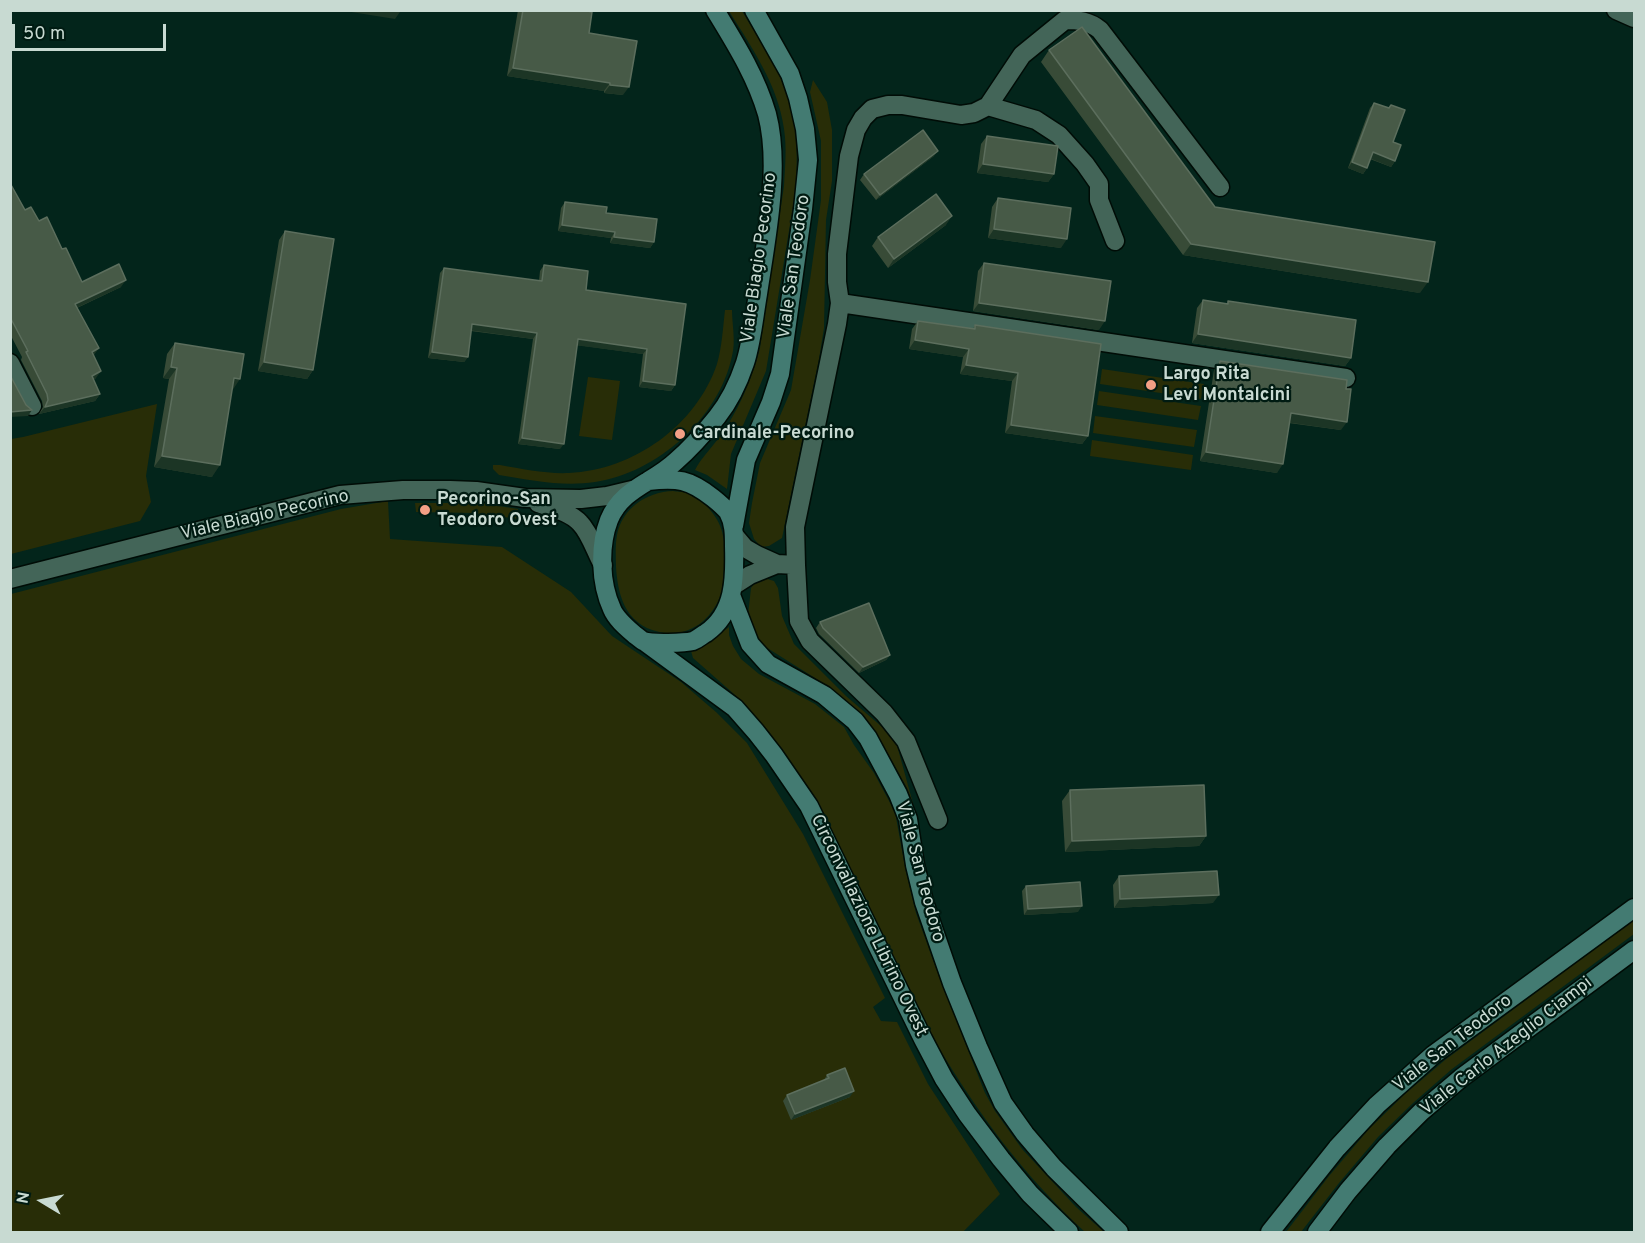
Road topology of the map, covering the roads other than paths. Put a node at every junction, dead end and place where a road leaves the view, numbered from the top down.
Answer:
1 (715, 10) edge
2 (754, 10) edge
3 (1616, 10) edge
4 (1635, 18) edge
5 (988, 105) junction
6 (1220, 187) dead end
7 (1115, 241) dead end
8 (840, 303) junction
9 (10, 363) edge
10 (1346, 378) edge
11 (32, 406) dead end
12 (648, 481) junction
13 (632, 490) junction
14 (525, 498) junction
15 (734, 531) junction
16 (777, 564) junction
17 (603, 565) junction
18 (796, 566) junction
19 (10, 579) edge
20 (732, 591) junction
21 (644, 641) junction
22 (938, 820) dead end
23 (1635, 908) edge
24 (1635, 950) edge
25 (1069, 1233) edge
26 (1119, 1233) edge
27 (1270, 1233) edge
28 (1317, 1233) edge

1 - 12 main road, Viale Biagio Pecorino
2 - 15 main road, Viale San Teodoro
3 - 4 street
5 - 6 street
5 - 7 street
5 - 8 street
8 - 10 street
8 - 18 street
9 - 11 street
12 - 13 main road
12 - 15 main road
13 - 14 street
13 - 17 main road
14 - 17 street
14 - 19 street, Viale Biagio Pecorino
15 - 16 street
15 - 20 main road
16 - 18 street
16 - 20 street
17 - 21 main road
18 - 22 street
20 - 21 main road
20 - 26 main road, Viale San Teodoro
21 - 25 main road, Circonvallazione Librino Ovest
23 - 27 main road, Viale San Teodoro
24 - 28 main road, Viale Carlo Azeglio Ciampi

